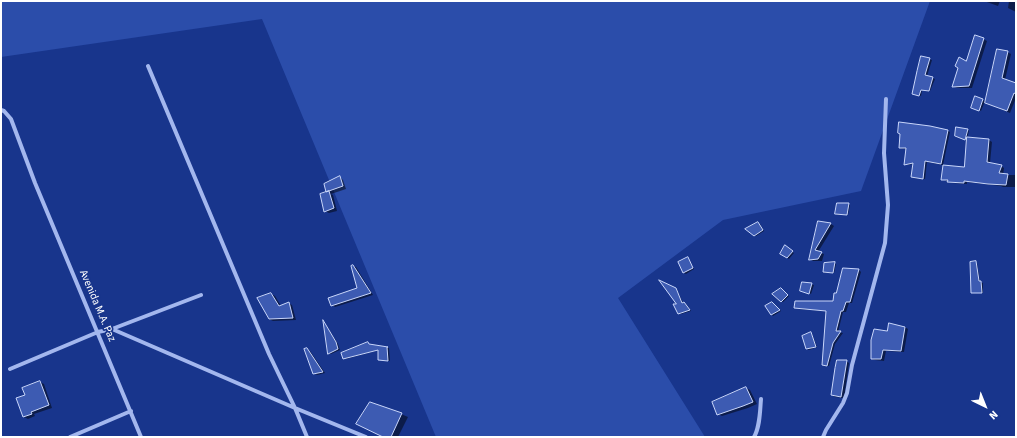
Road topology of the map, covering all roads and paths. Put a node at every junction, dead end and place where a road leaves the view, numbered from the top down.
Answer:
1 (148, 66) dead end
2 (886, 99) dead end
3 (1, 110) edge
4 (201, 295) dead end
5 (112, 330) junction
6 (98, 332) junction
7 (10, 369) dead end
8 (761, 399) dead end
9 (295, 408) junction
10 (130, 411) junction
11 (70, 437) edge
12 (141, 437) edge
13 (307, 437) edge
14 (366, 437) edge
15 (754, 437) edge
16 (823, 437) edge

1 - 9 street
2 - 16 street
3 - 6 street, Avenida M.A. Paz
4 - 5 street
5 - 6 street
5 - 9 street
6 - 7 street
6 - 10 street, Avenida M.A. Paz
8 - 15 street
9 - 13 street
9 - 14 street
10 - 11 street
10 - 12 street, Avenida M.A. Paz

